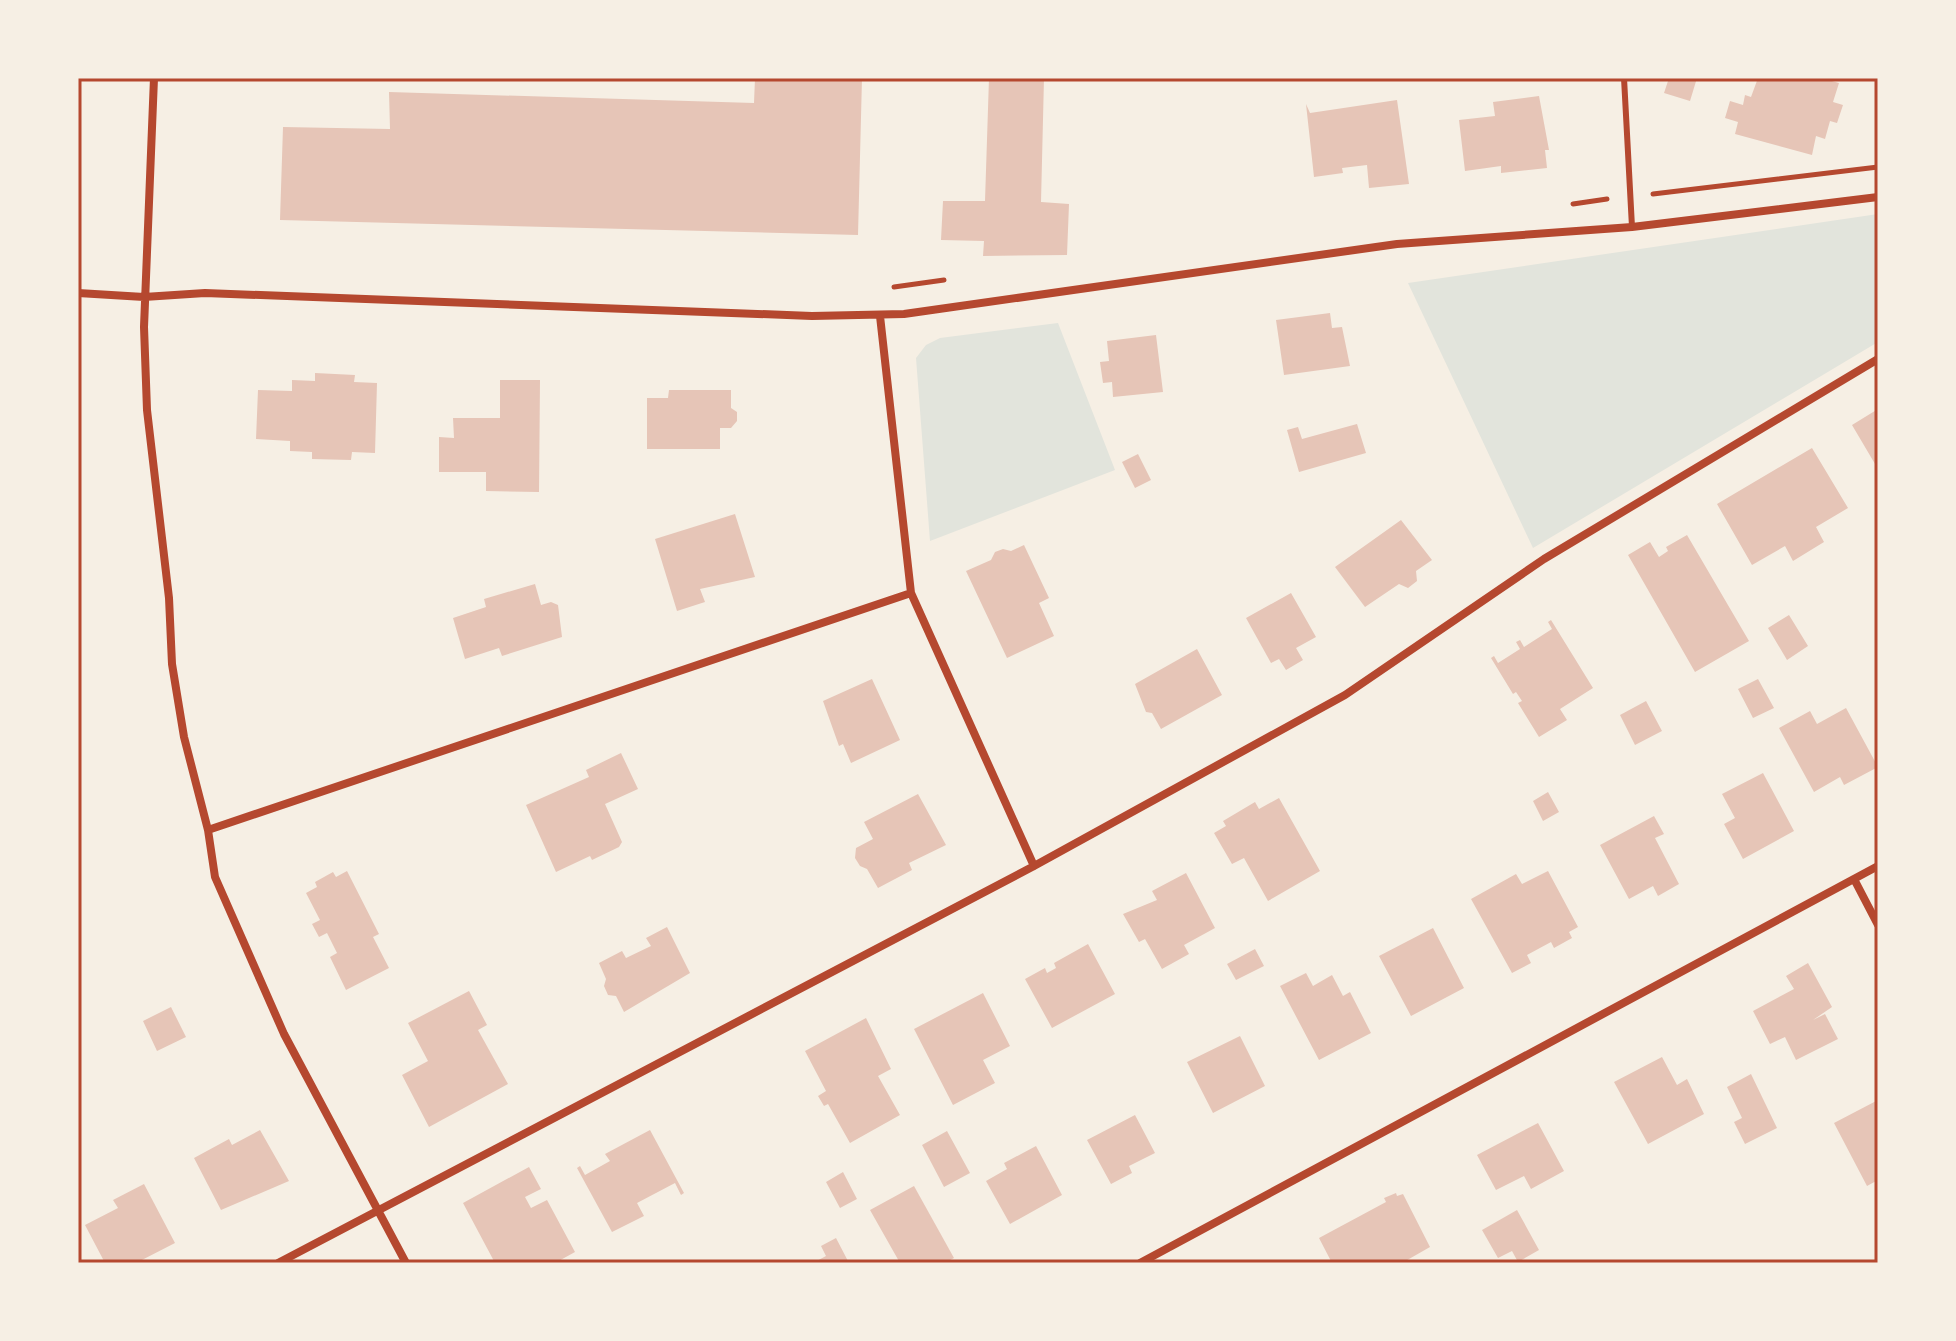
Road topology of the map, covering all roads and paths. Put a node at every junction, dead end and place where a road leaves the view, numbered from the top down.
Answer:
1 (154, 78) edge
2 (1624, 78) edge
3 (1878, 167) edge
4 (1630, 197) junction
5 (1878, 197) edge
6 (1568, 204) dead end
7 (1632, 227) junction
8 (951, 279) dead end
9 (892, 287) dead end
10 (78, 293) edge
11 (144, 297) junction
12 (880, 316) junction
13 (1878, 359) edge
14 (911, 593) junction
15 (208, 830) junction
16 (1034, 866) junction
17 (1878, 866) edge
18 (1854, 879) junction
19 (1878, 925) edge
20 (379, 1209) junction
21 (278, 1263) edge
22 (406, 1263) edge
23 (1140, 1263) edge

1 - 11 street
2 - 4 lane
3 - 4 path
4 - 6 path
4 - 7 lane
5 - 7 street
7 - 12 street
8 - 9 path
10 - 11 street
11 - 12 street
11 - 15 street
12 - 14 street
13 - 16 street
14 - 15 street
14 - 16 street
15 - 20 street
16 - 20 street
17 - 18 street
18 - 19 street
18 - 23 street
20 - 21 street
20 - 22 street

